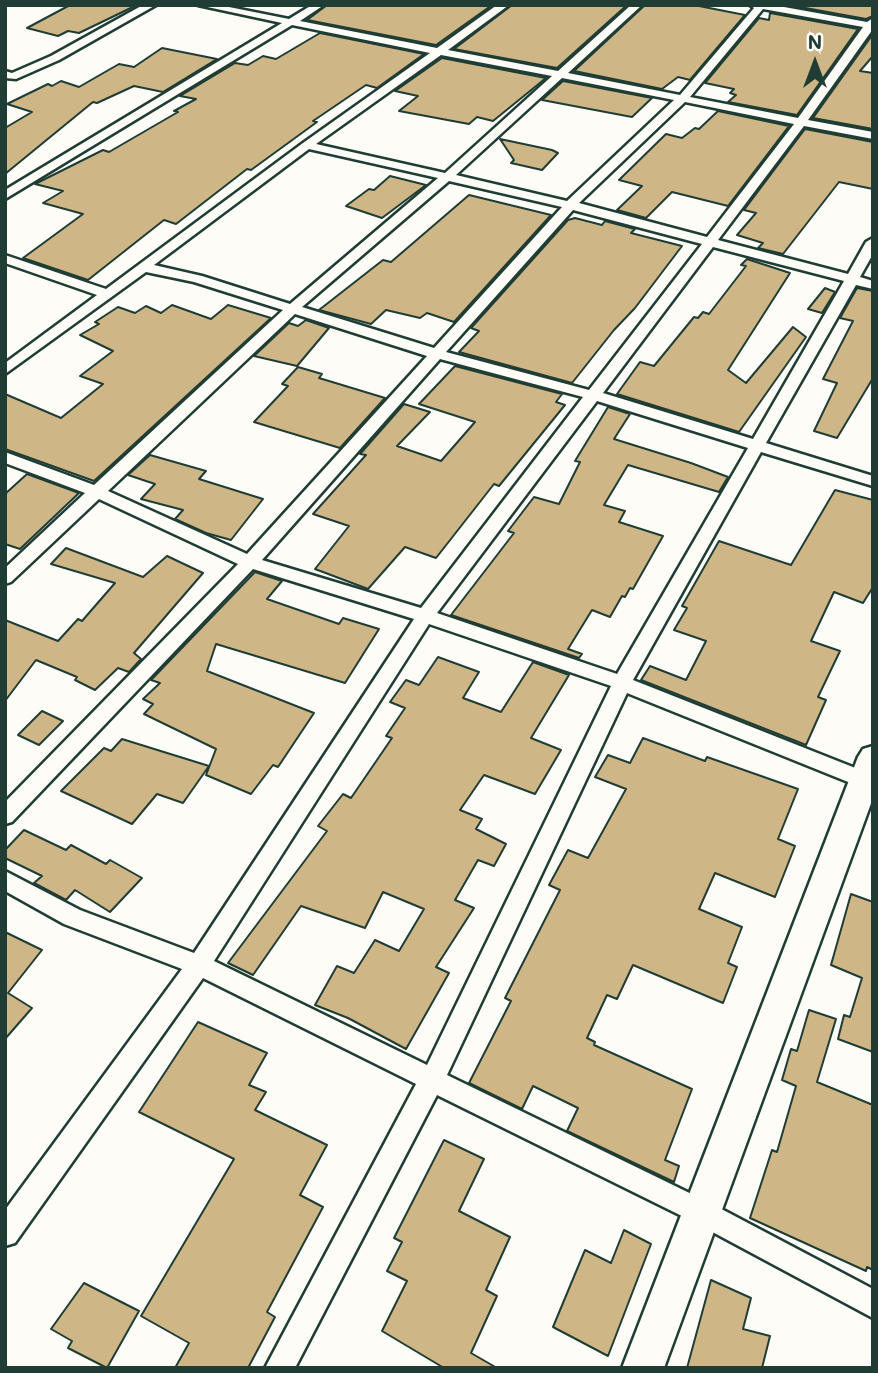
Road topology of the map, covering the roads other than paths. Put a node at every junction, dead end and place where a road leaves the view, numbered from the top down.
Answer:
1 (151, 5) edge
2 (203, 5) edge
3 (319, 5) edge
4 (504, 5) edge
5 (637, 5) edge
6 (760, 6) edge
7 (291, 22) junction
8 (872, 24) edge
9 (439, 50) junction
10 (5, 74) edge
11 (563, 74) junction
12 (684, 98) junction
13 (802, 121) junction
14 (873, 136) edge
15 (307, 145) junction
16 (5, 177) edge
17 (447, 177) junction
18 (25, 183) junction
19 (5, 195) edge
20 (570, 205) junction
21 (709, 242) junction
22 (873, 242) edge
23 (5, 259) edge
24 (143, 267) junction
25 (852, 280) junction
26 (873, 285) edge
27 (108, 293) junction
28 (292, 309) junction
29 (437, 354) junction
30 (5, 370) edge
31 (592, 396) junction
32 (757, 446) junction
33 (5, 457) edge
34 (873, 481) edge
35 (97, 492) junction
36 (250, 562) junction
37 (5, 578) edge
38 (425, 616) junction
39 (622, 683) junction
40 (870, 774) edge
41 (5, 816) edge
42 (5, 880) edge
43 (199, 965) junction
44 (432, 1080) junction
45 (701, 1212) junction
46 (5, 1233) edge
47 (873, 1304) edge
48 (279, 1368) edge
49 (643, 1368) edge

1 - 10 street
2 - 7 street
3 - 7 street
4 - 9 street
5 - 11 street
6 - 8 street
6 - 12 street
7 - 9 street
7 - 18 street
8 - 13 street
9 - 11 street
9 - 15 street
11 - 12 street
11 - 17 street
12 - 13 street
12 - 20 street
13 - 14 street
13 - 21 street
15 - 17 street
15 - 24 street
16 - 18 street
17 - 20 street
17 - 28 street
18 - 19 street
20 - 21 street
20 - 29 street
21 - 25 street
21 - 31 street
22 - 25 street
23 - 27 street
24 - 27 street
24 - 28 street
25 - 26 street
25 - 32 street
27 - 30 street
28 - 29 street
28 - 35 street
29 - 31 street
29 - 36 street
31 - 32 street
31 - 38 street
32 - 34 street
32 - 39 street
33 - 35 street
35 - 36 street
35 - 37 street
36 - 38 street
36 - 41 street
38 - 39 street
38 - 43 street
39 - 40 street
39 - 44 street
40 - 45 street
42 - 43 street
43 - 44 street
43 - 46 street
44 - 45 street
44 - 48 street
45 - 47 street
45 - 49 street

